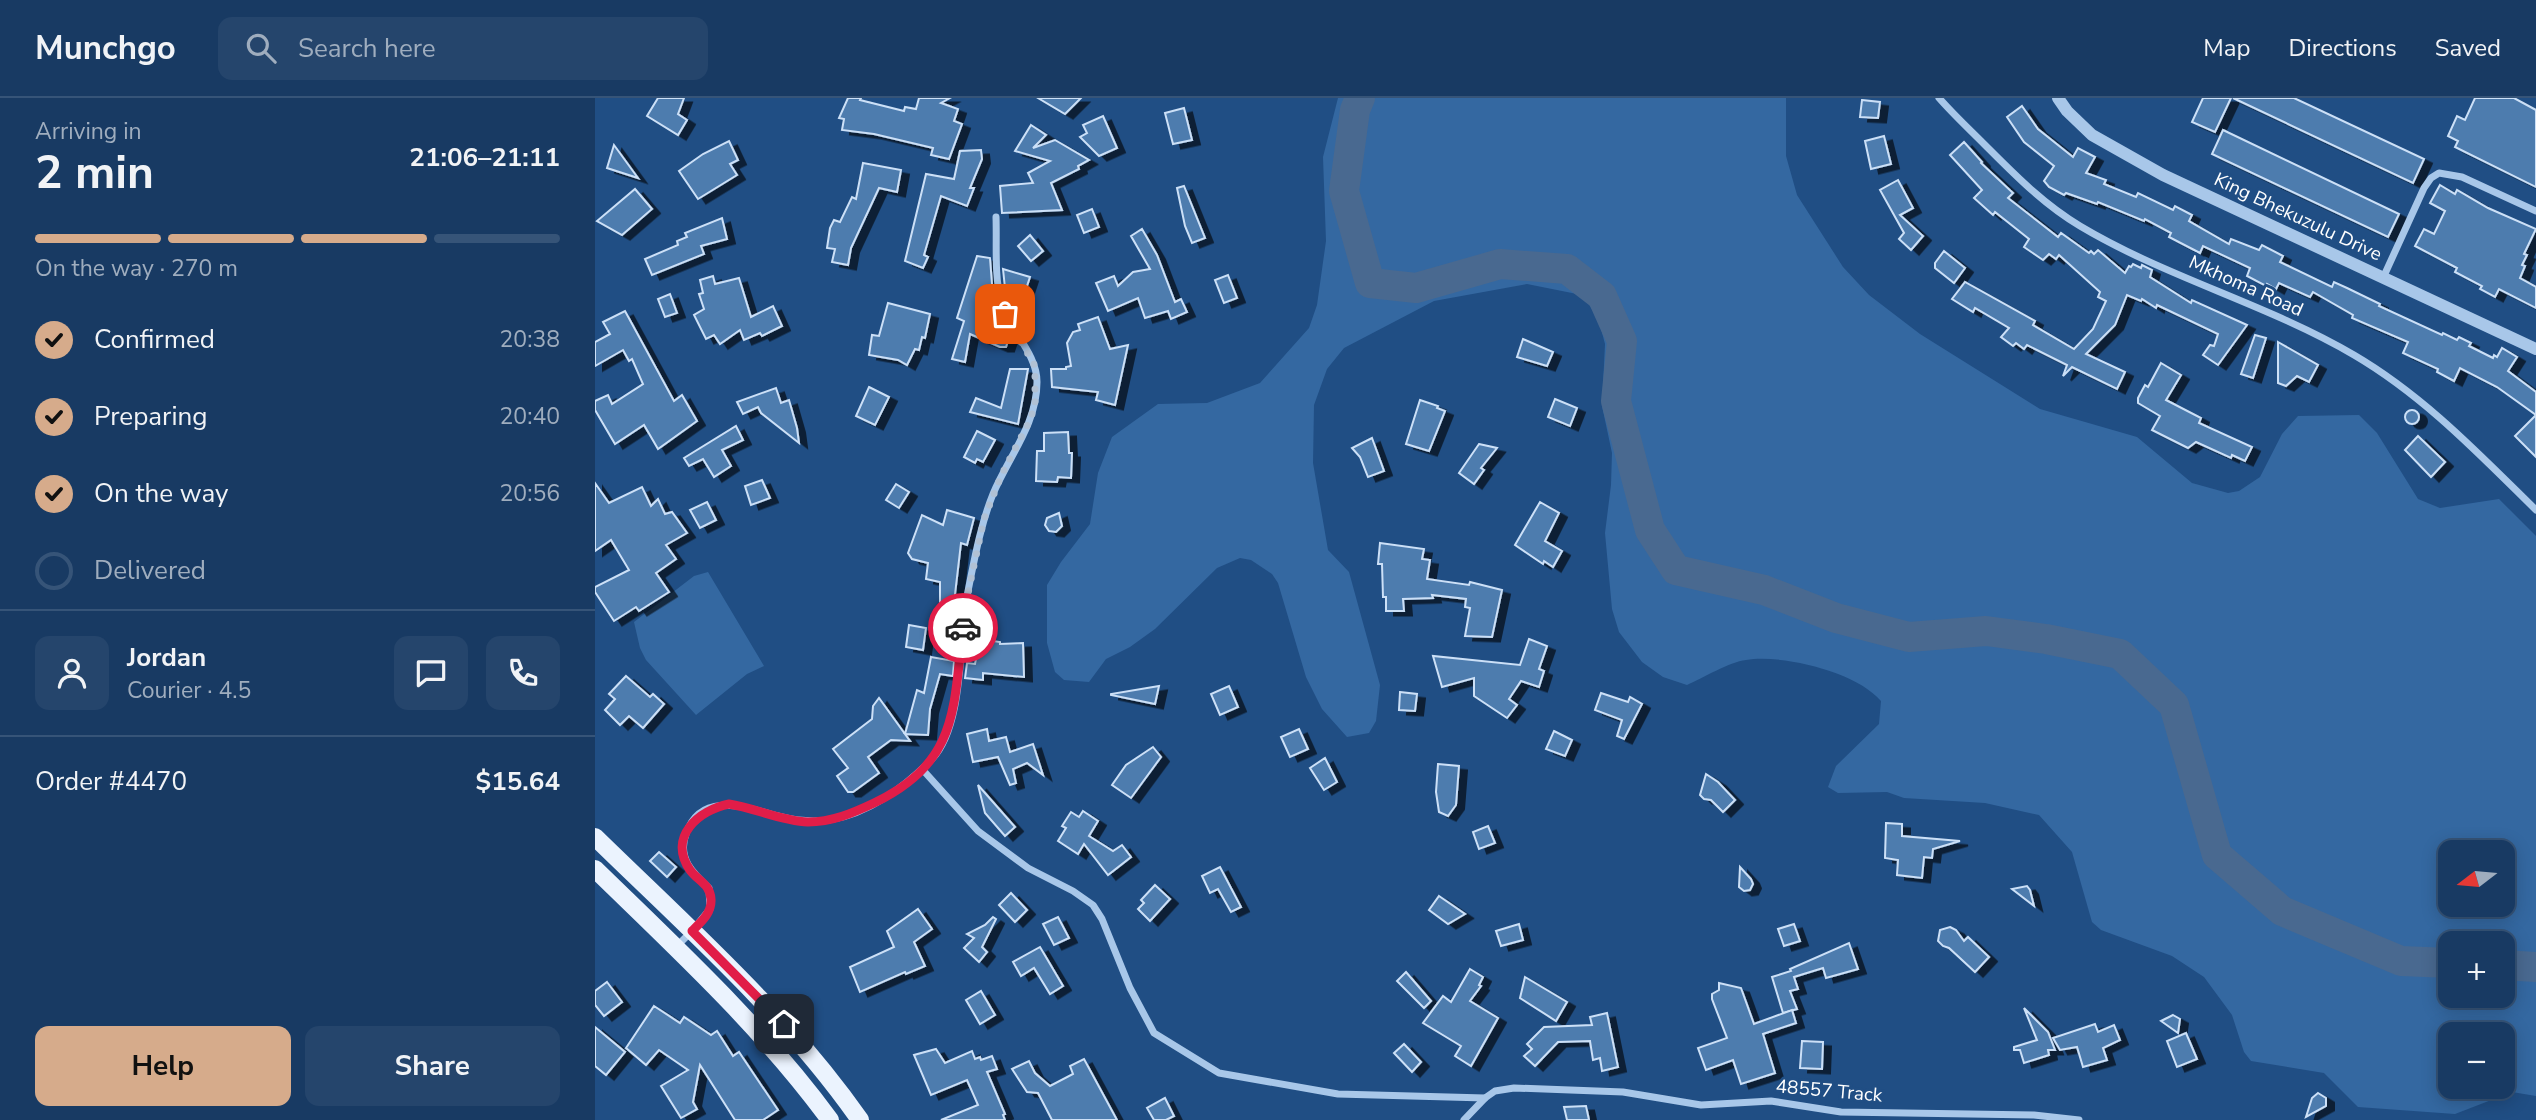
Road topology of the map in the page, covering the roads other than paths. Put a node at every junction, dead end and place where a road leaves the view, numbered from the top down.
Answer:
1 (1939, 98) edge
2 (2058, 98) edge
3 (2536, 211) edge
4 (996, 217) dead end
5 (2383, 278) junction
6 (2536, 349) edge
7 (2536, 510) edge
8 (922, 769) junction
9 (595, 837) edge
10 (595, 869) edge
11 (692, 931) junction
12 (675, 947) junction
13 (1485, 1098) junction
14 (830, 1120) edge
15 (860, 1120) edge
16 (1464, 1120) edge
17 (2079, 1120) edge

1 - 7 street, Mkhoma Road
2 - 5 street, King Bhekuzulu Drive
3 - 5 street
4 - 8 street
5 - 6 street, King Bhekuzulu Drive
8 - 11 street
8 - 13 street
9 - 11 main road
10 - 12 main road
11 - 12 street
11 - 15 main road
12 - 14 main road
13 - 16 street, 48557 Track
13 - 17 street, 48557 Track

